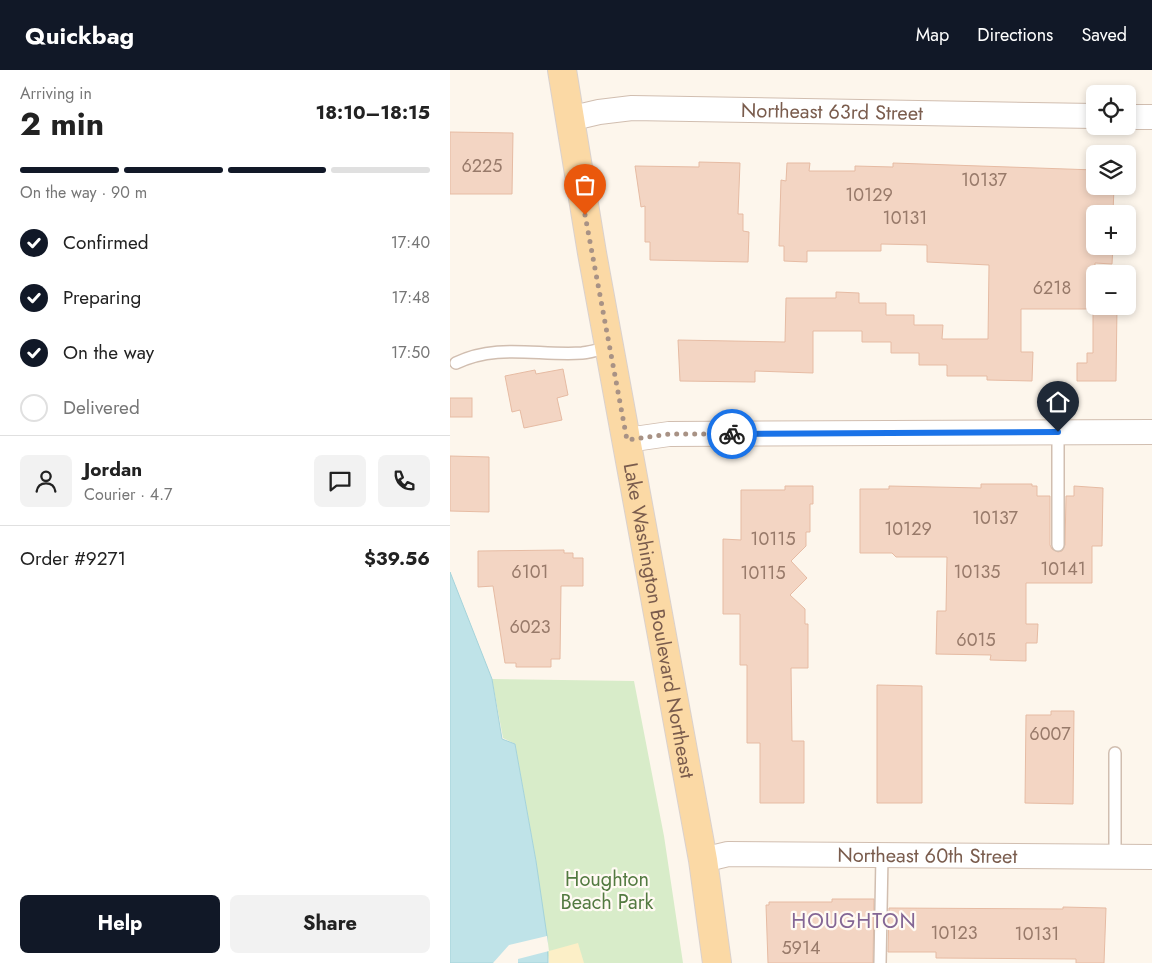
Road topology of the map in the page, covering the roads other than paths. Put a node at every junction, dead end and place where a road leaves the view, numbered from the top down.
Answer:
1 (562, 70) edge
2 (1086, 116) edge
3 (1136, 117) edge
4 (1152, 117) edge
5 (569, 119) junction
6 (609, 348) junction
7 (456, 363) dead end
8 (1058, 432) junction
9 (1152, 432) edge
10 (627, 440) junction
11 (1058, 545) dead end
12 (1115, 753) dead end
13 (882, 856) junction
14 (1115, 857) junction
15 (1152, 857) edge
16 (703, 860) junction
17 (717, 963) edge
18 (880, 963) edge

1 - 5 main road, Lake Washington Boulevard Northeast
2 - 5 street, Northeast 63rd Street
3 - 4 street
5 - 6 main road, Lake Washington Boulevard Northeast
6 - 7 lane
6 - 10 main road, Lake Washington Boulevard Northeast
8 - 9 street
8 - 10 street
8 - 11 lane
10 - 16 main road, Lake Washington Boulevard Northeast
12 - 14 lane
13 - 14 street, Northeast 60th Street
13 - 16 street, Northeast 60th Street
13 - 18 lane
14 - 15 street, Northeast 60th Street
16 - 17 main road, Lake Washington Boulevard Northeast

